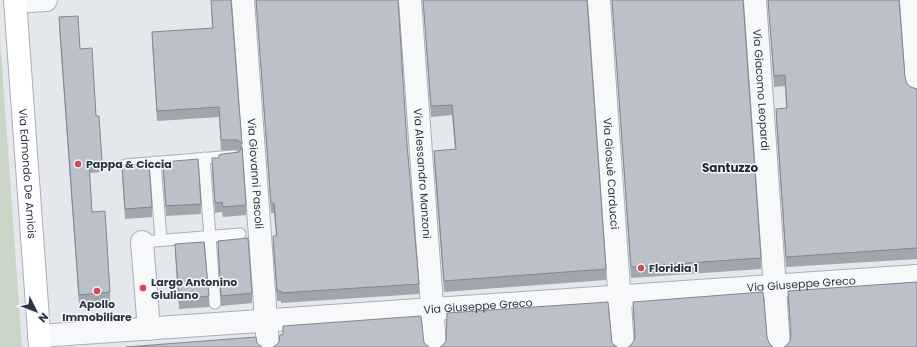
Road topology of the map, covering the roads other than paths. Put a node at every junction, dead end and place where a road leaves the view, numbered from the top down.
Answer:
1 (46, 0) edge
2 (243, 0) edge
3 (410, 0) edge
4 (599, 0) edge
5 (755, 0) edge
6 (911, 0) edge
7 (16, 1) edge
8 (917, 87) edge
9 (235, 156) edge
10 (204, 158) junction
11 (156, 162) junction
12 (125, 164) edge
13 (240, 234) dead end
14 (210, 236) junction
15 (152, 241) junction
16 (917, 276) edge
17 (774, 286) junction
18 (620, 295) junction
19 (215, 303) dead end
20 (433, 309) junction
21 (267, 320) junction
22 (149, 328) junction
23 (40, 342) edge
24 (268, 347) edge
25 (435, 347) edge
26 (623, 347) edge
27 (779, 347) edge

1 - 7 street
2 - 21 street, Via Giovanni Pascoli
3 - 20 street, Via Alessandro Manzoni
4 - 18 street, Via Giosuè Carducci
5 - 17 street, Via Giacomo Leopardi
6 - 8 street
7 - 23 main road, Via Edmondo De Amicis
9 - 10 lane
10 - 11 lane
10 - 14 lane
11 - 12 lane
11 - 15 lane
13 - 14 lane
14 - 15 lane
14 - 19 lane
15 - 22 street
16 - 17 street, Via Giuseppe Greco
17 - 18 street, Via Giuseppe Greco
17 - 27 street, Via Giacomo Leopardi
18 - 20 street, Via Giuseppe Greco
18 - 26 street, Via Giosuè Carducci
20 - 21 street, Via Giuseppe Greco
20 - 25 street, Via Alessandro Manzoni
21 - 22 street, Via Giuseppe Greco
21 - 24 street, Via Giovanni Pascoli
22 - 23 street, Via Giuseppe Greco

